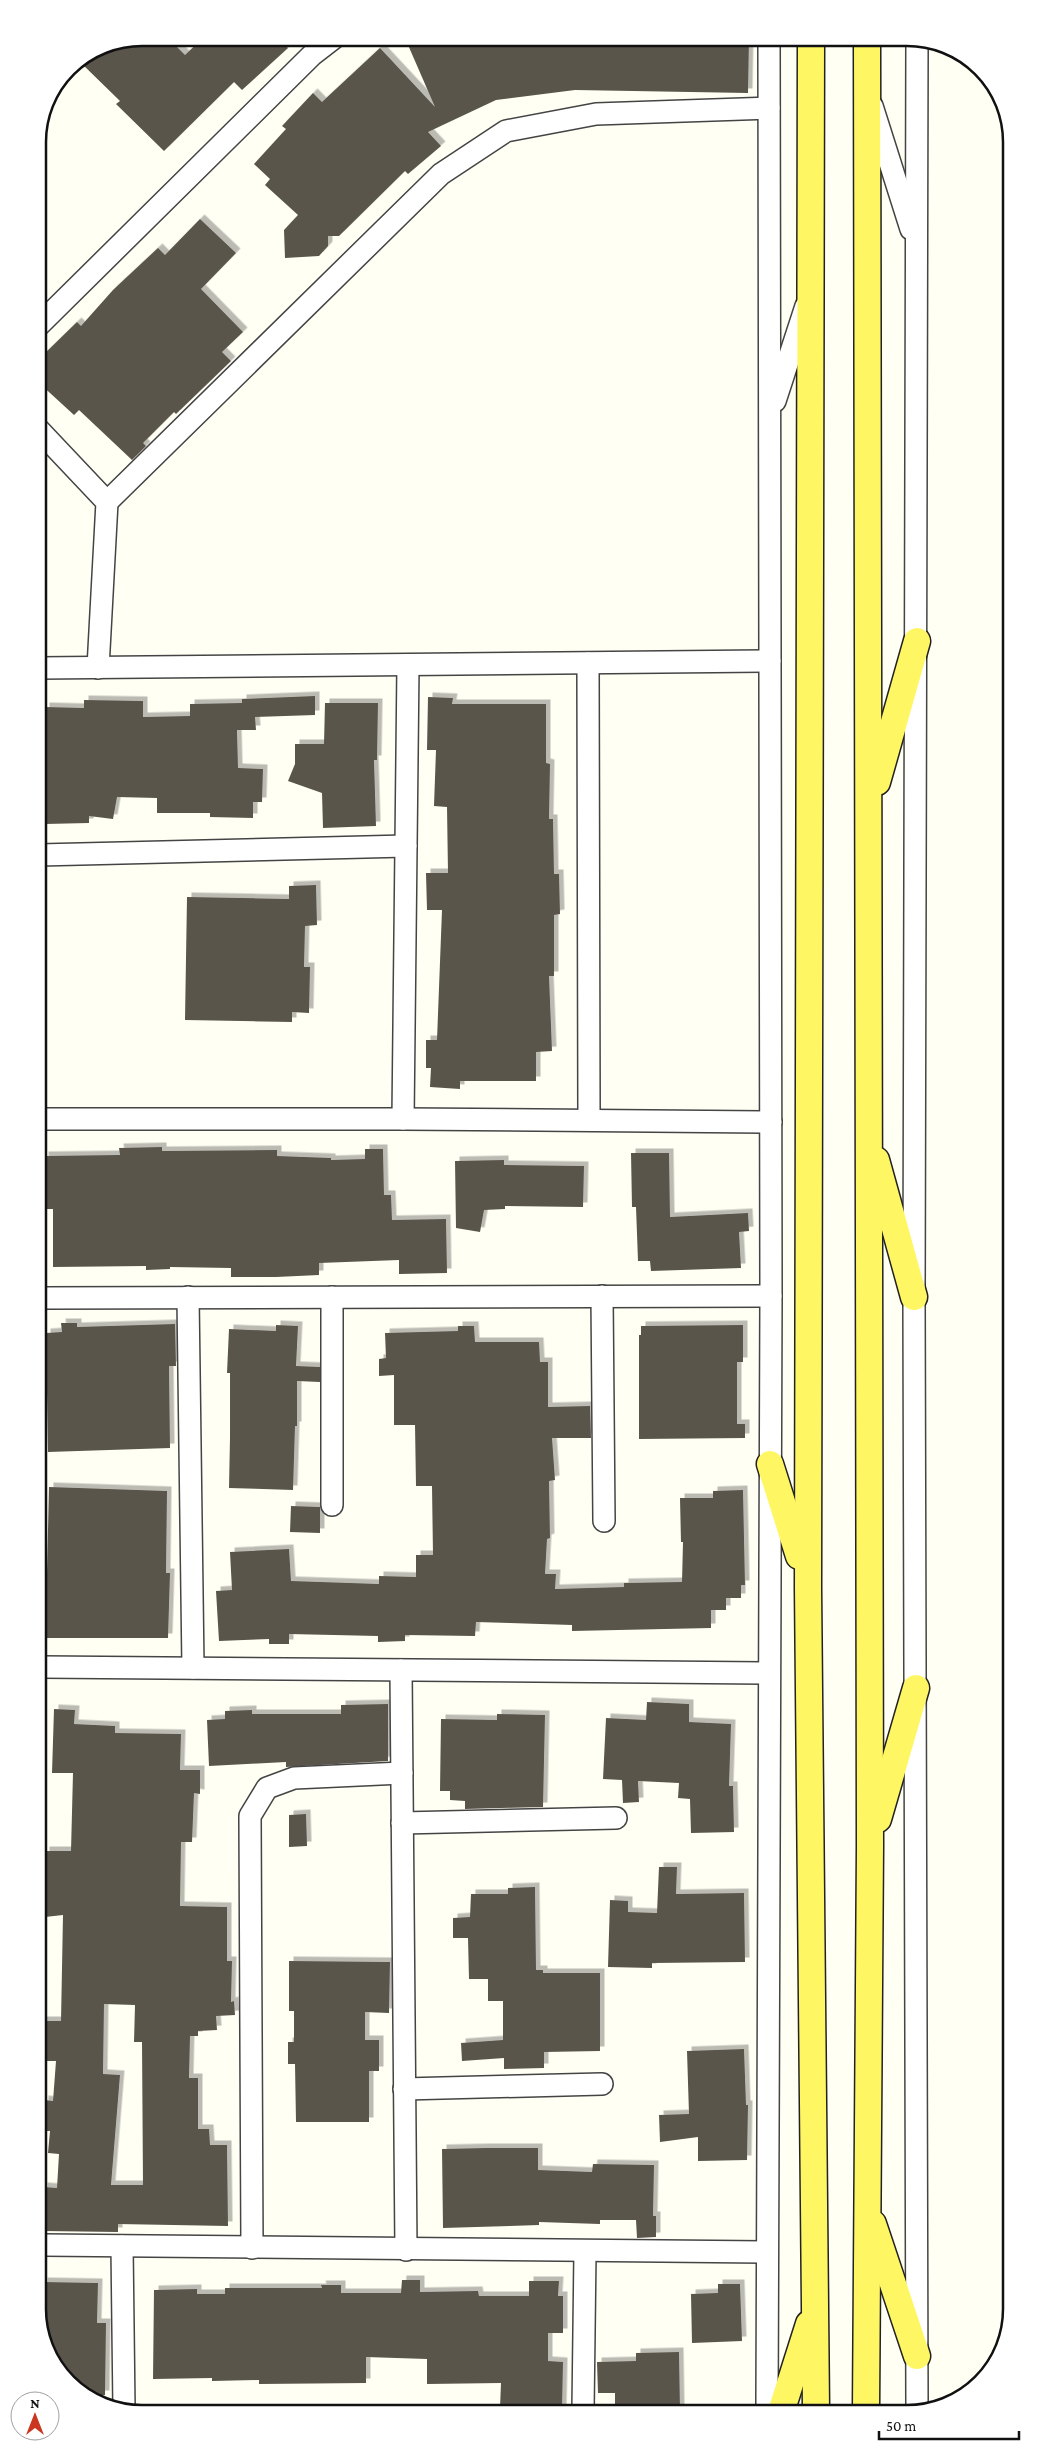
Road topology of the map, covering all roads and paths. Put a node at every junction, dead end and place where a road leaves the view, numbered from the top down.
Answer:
1 (324, 46) edge
2 (768, 46) edge
3 (811, 46) edge
4 (867, 46) edge
5 (918, 47) edge
6 (867, 91) junction
7 (769, 108) junction
8 (917, 249) junction
9 (809, 294) junction
10 (46, 318) edge
11 (769, 418) junction
12 (46, 437) edge
13 (107, 502) junction
14 (917, 641) junction
15 (770, 662) junction
16 (588, 663) junction
17 (408, 665) junction
18 (46, 668) edge
19 (98, 668) junction
20 (868, 814) junction
21 (406, 846) junction
22 (46, 855) edge
23 (403, 1118) junction
24 (46, 1119) edge
25 (589, 1120) junction
26 (771, 1122) junction
27 (867, 1130) junction
28 (602, 1296) junction
29 (771, 1296) junction
30 (188, 1297) junction
31 (332, 1297) junction
32 (914, 1297) junction
33 (46, 1298) edge
34 (770, 1464) junction
35 (332, 1505) dead end
36 (604, 1522) dead end
37 (808, 1588) junction
38 (46, 1667) edge
39 (193, 1668) junction
40 (401, 1670) junction
41 (769, 1673) junction
42 (916, 1688) junction
43 (402, 1773) junction
44 (616, 1818) dead end
45 (402, 1823) junction
46 (870, 1846) junction
47 (602, 2084) dead end
48 (404, 2089) junction
49 (866, 2204) junction
50 (46, 2245) edge
51 (122, 2246) junction
52 (252, 2248) junction
53 (406, 2250) junction
54 (585, 2252) junction
55 (767, 2252) junction
56 (816, 2302) junction
57 (917, 2356) junction
58 (118, 2402) edge
59 (917, 2404) edge
60 (583, 2405) edge
61 (767, 2405) edge
62 (783, 2405) edge
63 (816, 2405) edge
64 (866, 2405) edge

1 - 10 street
2 - 7 street
3 - 9 main road
4 - 6 main road
5 - 8 street
6 - 8 street
6 - 20 main road
7 - 11 street
7 - 13 street
8 - 14 street
9 - 11 street
9 - 37 main road
11 - 15 street
12 - 13 street
13 - 19 street
14 - 20 main road
14 - 32 street
15 - 16 street
15 - 26 street
16 - 17 street
16 - 25 street
17 - 19 street
17 - 21 street
18 - 19 street
20 - 27 main road
21 - 22 street
21 - 23 street
23 - 24 street
23 - 25 street
25 - 26 street
26 - 29 street
27 - 32 main road
27 - 46 main road
28 - 29 street
28 - 31 street
28 - 36 street
29 - 34 street
30 - 31 street
30 - 33 street
30 - 39 street
31 - 35 street
32 - 42 street
34 - 37 main road
34 - 41 street
37 - 56 main road
38 - 39 street
39 - 40 street
40 - 41 street
40 - 43 street
41 - 55 street
42 - 46 main road
42 - 57 street
43 - 45 street
43 - 52 street
44 - 45 street
45 - 48 street
46 - 49 main road
47 - 48 street
48 - 53 street
49 - 57 main road
49 - 64 main road
50 - 51 street
51 - 52 street
51 - 58 street
52 - 53 street
53 - 54 street
54 - 55 street
54 - 60 street
55 - 61 street
56 - 62 main road
56 - 63 main road
57 - 59 street

